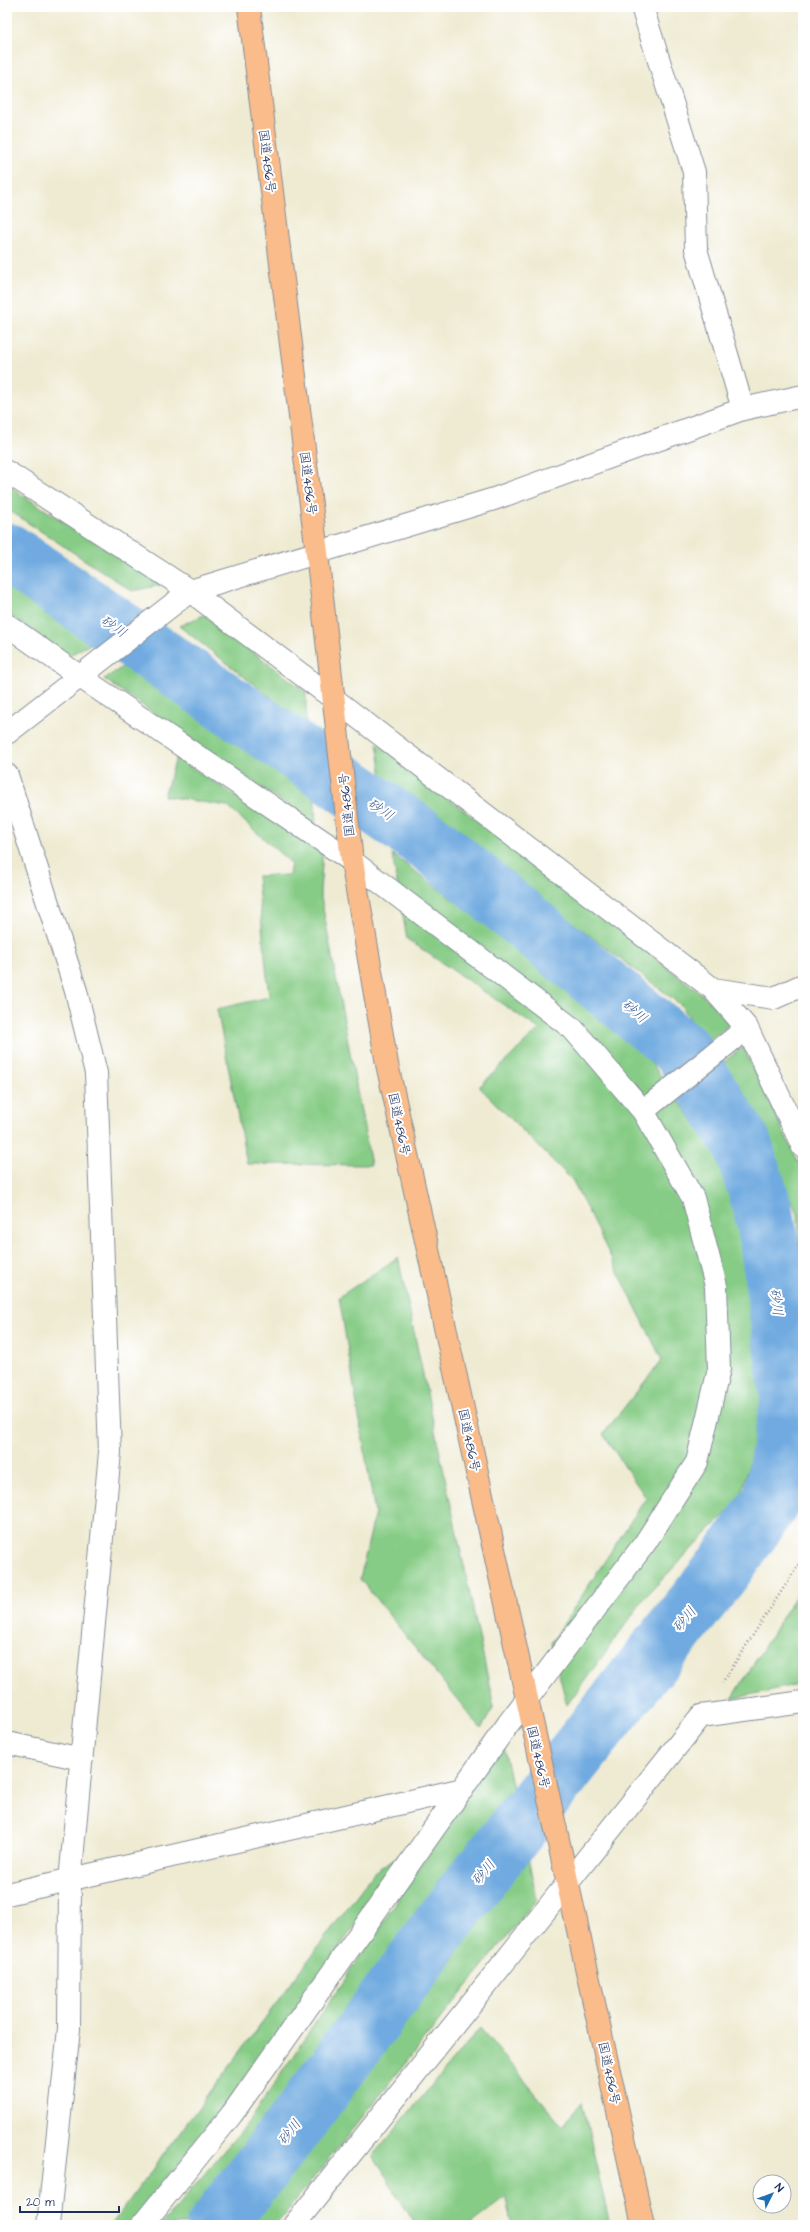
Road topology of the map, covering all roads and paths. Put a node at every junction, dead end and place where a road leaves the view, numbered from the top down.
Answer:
1 (249, 7) edge
2 (642, 7) edge
3 (803, 396) edge
4 (743, 409) junction
5 (7, 472) edge
6 (318, 552) junction
7 (190, 591) junction
8 (7, 625) edge
9 (78, 676) junction
10 (334, 698) junction
11 (7, 733) edge
12 (7, 775) edge
13 (352, 861) junction
14 (803, 985) edge
15 (713, 989) junction
16 (747, 1028) junction
17 (644, 1111) junction
18 (803, 1147) edge
19 (803, 1558) edge
20 (526, 1699) junction
21 (803, 1702) edge
22 (701, 1716) junction
23 (7, 1743) edge
24 (82, 1759) junction
25 (463, 1789) junction
26 (565, 1872) junction
27 (70, 1880) junction
28 (7, 1894) edge
29 (48, 2225) edge
30 (142, 2225) edge
31 (294, 2225) edge
32 (643, 2225) edge

1 - 6 highway, 国道486号
2 - 4 street
3 - 4 street
4 - 6 street
5 - 7 street
6 - 7 street
6 - 10 highway, 国道486号
7 - 9 street
7 - 10 street
8 - 9 street
9 - 11 street
9 - 13 street
10 - 13 highway, 国道486号
10 - 15 street
12 - 24 street
13 - 17 street
13 - 20 highway, 国道486号
14 - 15 street
15 - 16 street
16 - 17 street
16 - 18 street
17 - 20 street
19 - 22 path
20 - 25 street
20 - 26 highway, 国道486号
21 - 22 street
22 - 26 street
23 - 24 street
24 - 27 street
25 - 27 street
25 - 30 street
26 - 31 street
26 - 32 highway, 国道486号
27 - 28 street
27 - 29 street

